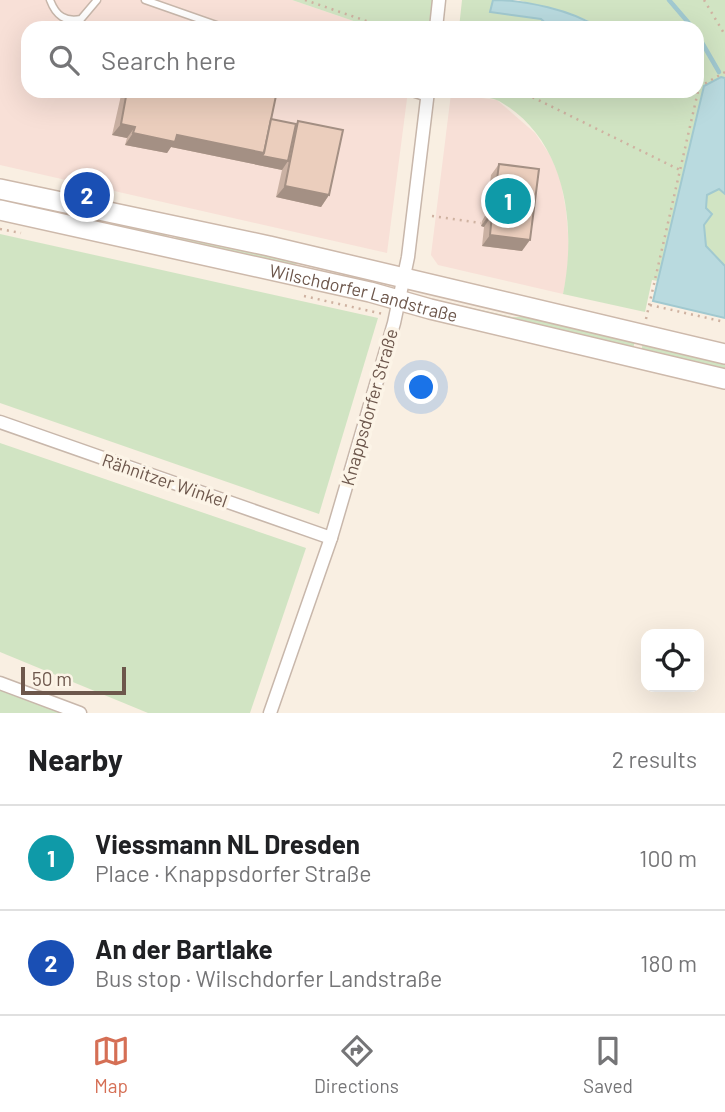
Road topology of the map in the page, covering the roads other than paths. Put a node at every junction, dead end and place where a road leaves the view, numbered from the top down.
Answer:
1 (50, 0) edge
2 (97, 0) edge
3 (145, 0) edge
4 (439, 0) edge
5 (205, 21) edge
6 (437, 21) edge
7 (428, 98) edge
8 (0, 189) edge
9 (0, 210) edge
10 (405, 277) junction
11 (398, 309) junction
12 (725, 354) edge
13 (725, 379) edge
14 (0, 422) edge
15 (331, 538) junction
16 (0, 683) edge
17 (80, 713) edge
18 (270, 713) edge

1 - 2 lane
3 - 5 lane
4 - 6 street
7 - 10 street, Knappsdorfer Straße
8 - 10 main road, Wilschdorfer Landstraße
9 - 11 main road, Wilschdorfer Landstraße
10 - 11 street, Knappsdorfer Straße
10 - 12 main road, Wilschdorfer Landstraße
11 - 13 main road, Wilschdorfer Landstraße
11 - 15 street, Knappsdorfer Straße
14 - 15 street, Rähnitzer Winkel
15 - 18 street, Knappsdorfer Straße
16 - 17 street

